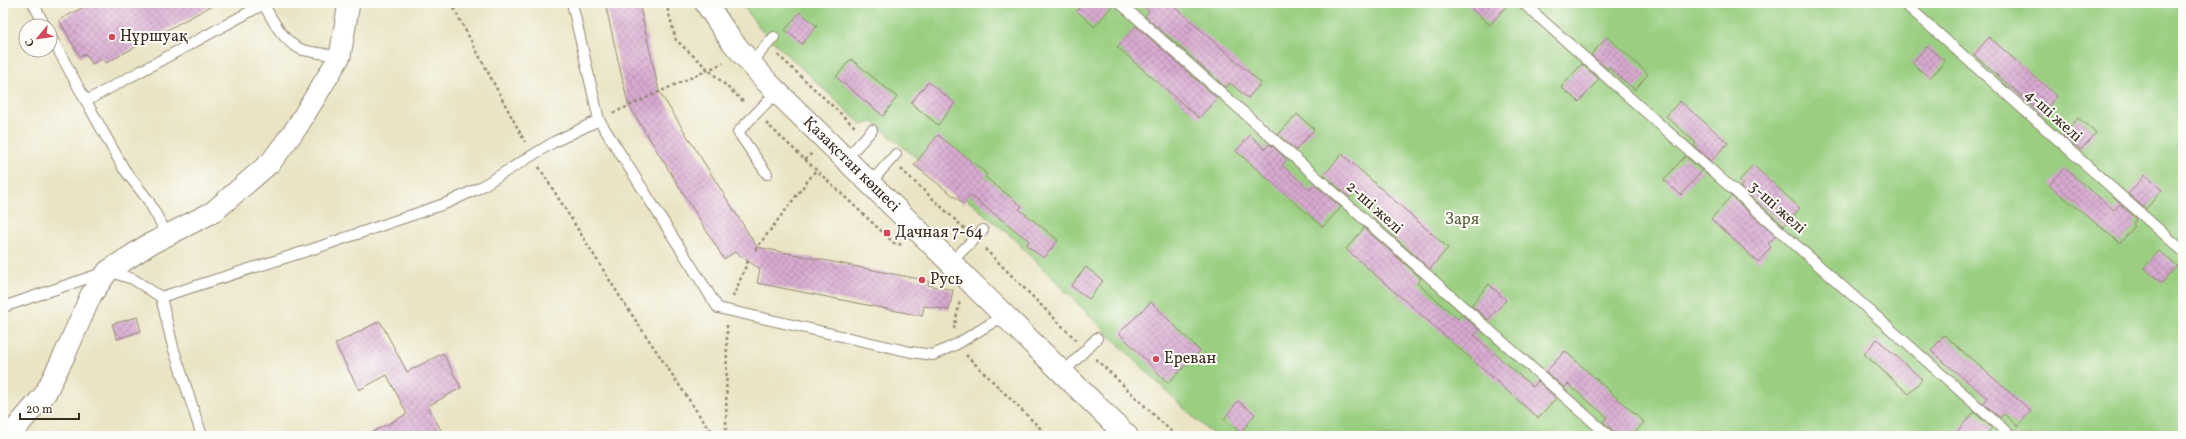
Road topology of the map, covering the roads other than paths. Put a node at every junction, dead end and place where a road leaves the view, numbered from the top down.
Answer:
1 (33, 3) edge
2 (349, 3) edge
3 (572, 3) edge
4 (706, 3) edge
5 (1120, 3) edge
6 (1523, 3) edge
7 (1904, 3) edge
8 (264, 4) edge
9 (41, 18) edge
10 (771, 41) road end
11 (58, 50) edge
12 (340, 56) junction
13 (747, 59) junction
14 (777, 92) junction
15 (86, 101) junction
16 (599, 120) junction
17 (869, 134) road end
18 (894, 157) road end
19 (846, 159) junction
20 (766, 174) dead end
21 (870, 183) junction
22 (983, 230) dead end
23 (168, 236) junction
24 (2183, 251) edge
25 (951, 262) junction
26 (108, 271) junction
27 (161, 297) junction
28 (3, 306) edge
29 (1005, 315) junction
30 (1097, 338) dead end
31 (1063, 373) junction
32 (10, 436) edge
33 (202, 436) edge
34 (1127, 436) edge
35 (1609, 436) edge
36 (2011, 436) edge

1 - 9 lane
2 - 12 street
3 - 16 lane
4 - 13 street, Қазақстан көшесі
5 - 35 lane, 2-ші желі
6 - 36 lane, 3-ші желі
7 - 24 lane, 4-ші желі
8 - 12 lane
8 - 15 lane
10 - 13 lane
11 - 15 lane
12 - 23 street
13 - 14 street, Қазақстан көшесі
14 - 19 street, Қазақстан көшесі
14 - 20 lane
15 - 23 lane
16 - 27 lane
16 - 29 lane
17 - 19 lane
18 - 21 lane
19 - 21 street, Қазақстан көшесі
21 - 25 street, Қазақстан көшесі
22 - 25 lane
23 - 26 street
25 - 29 street, Қазақстан көшесі
26 - 27 lane
26 - 28 lane
26 - 32 street
27 - 33 lane
29 - 31 street, Қазақстан көшесі
30 - 31 lane
31 - 34 street, Қазақстан көшесі

